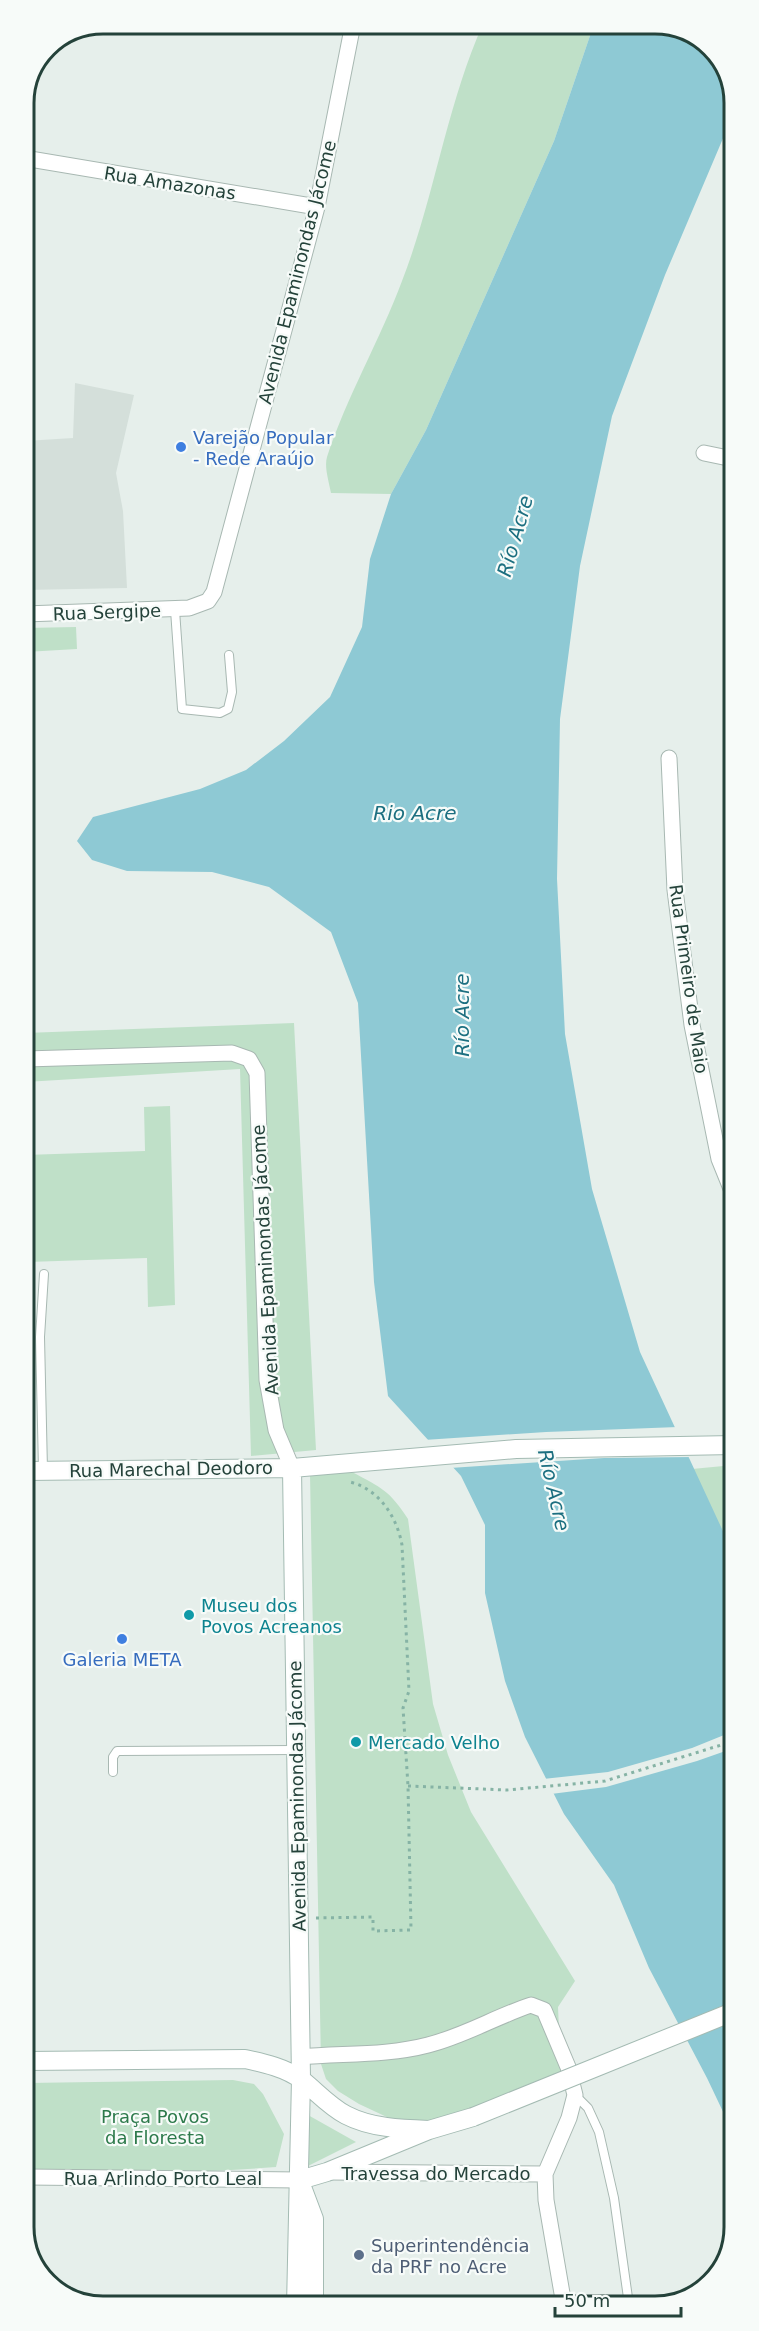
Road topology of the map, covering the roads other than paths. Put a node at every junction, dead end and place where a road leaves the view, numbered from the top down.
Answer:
1 (351, 34) edge
2 (34, 160) edge
3 (317, 207) junction
4 (704, 453) dead end
5 (724, 457) edge
6 (182, 609) junction
7 (34, 614) edge
8 (229, 655) dead end
9 (669, 758) dead end
10 (34, 1059) edge
11 (724, 1171) edge
12 (44, 1274) dead end
13 (724, 1445) edge
14 (292, 1468) junction
15 (34, 1471) edge
16 (296, 1750) junction
17 (113, 1772) dead end
18 (724, 2016) edge
19 (300, 2057) junction
20 (34, 2061) edge
21 (301, 2079) junction
22 (575, 2095) junction
23 (429, 2130) junction
24 (327, 2172) junction
25 (545, 2174) junction
26 (34, 2177) edge
27 (300, 2180) junction
28 (296, 2296) edge
29 (314, 2296) edge
30 (562, 2296) edge
31 (627, 2296) edge

1 - 3 street, Avenida Epaminondas Jácome
2 - 3 street, Rua Amazonas
3 - 6 street, Avenida Epaminondas Jácome
4 - 5 street
6 - 7 street, Rua Sergipe
6 - 8 lane
9 - 11 street, Rua Primeiro de Maio
10 - 14 street, Avenida Epaminondas Jácome
12 - 15 lane
13 - 14 main road, Rua Marechal Deodoro
14 - 15 main road, Rua Marechal Deodoro
14 - 16 main road, Avenida Epaminondas Jácome
16 - 17 lane
16 - 19 main road, Avenida Epaminondas Jácome
18 - 23 main road, bridge
19 - 21 main road, Avenida Epaminondas Jácome
19 - 22 street
20 - 21 main road
21 - 23 main road
21 - 27 main road, Avenida Epaminondas Jácome
22 - 25 street
22 - 31 lane
23 - 24 main road
24 - 25 street, Travessa do Mercado
24 - 27 main road
25 - 30 street
26 - 27 street, Rua Arlindo Porto Leal
27 - 28 main road, Avenida Epaminondas Jácome
27 - 29 main road, Avenida Epaminondas Jácome

